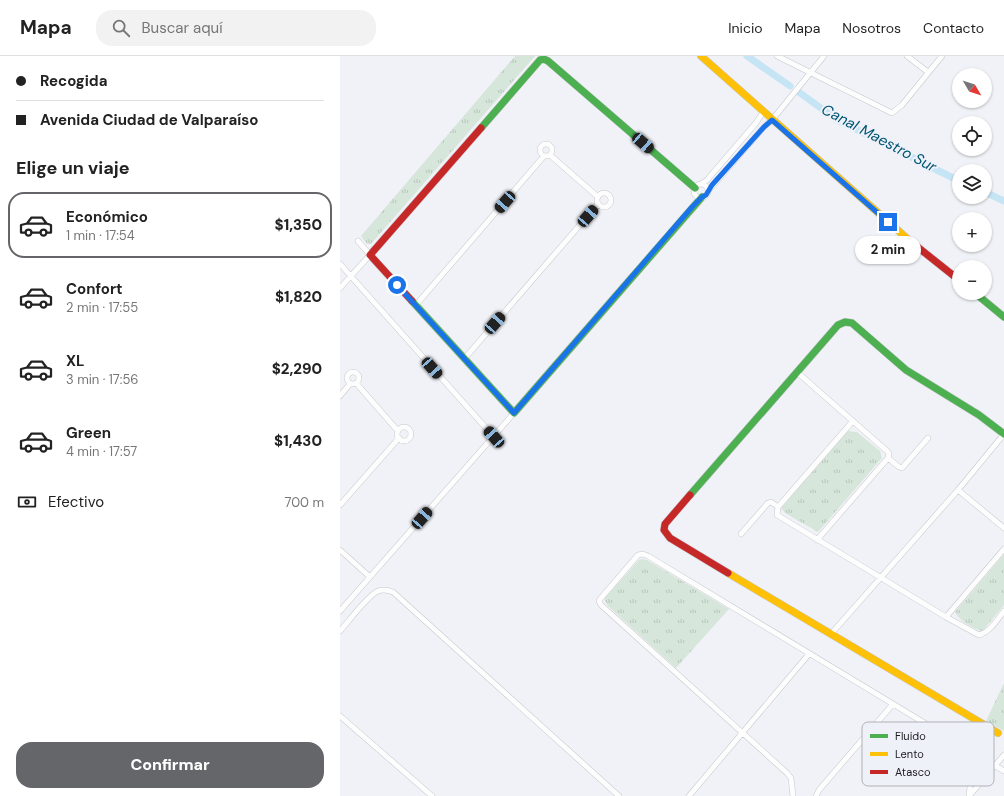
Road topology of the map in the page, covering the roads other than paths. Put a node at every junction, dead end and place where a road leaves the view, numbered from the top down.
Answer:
1 (701, 56) edge
2 (777, 56) edge
3 (824, 56) edge
4 (907, 56) edge
5 (942, 56) edge
6 (811, 72) junction
7 (928, 72) junction
8 (762, 112) junction
9 (772, 120) junction
10 (697, 188) junction
11 (708, 191) junction
12 (598, 197) junction
13 (702, 197) junction
14 (598, 204) junction
15 (692, 207) junction
16 (358, 241) dead end
17 (370, 255) junction
18 (340, 264) edge
19 (952, 274) edge
20 (350, 276) junction
21 (340, 288) edge
22 (984, 300) edge
23 (416, 305) junction
24 (1004, 316) edge
25 (465, 358) junction
26 (798, 373) junction
27 (356, 383) junction
28 (350, 384) junction
29 (340, 396) edge
30 (514, 413) junction
31 (852, 422) junction
32 (398, 431) junction
33 (1004, 434) edge
34 (494, 437) junction
35 (399, 438) junction
36 (928, 438) dead end
37 (888, 458) junction
38 (958, 490) junction
39 (340, 505) edge
40 (778, 508) junction
41 (1004, 528) edge
42 (741, 534) dead end
43 (817, 540) junction
44 (1004, 549) edge
45 (340, 550) edge
46 (370, 577) junction
47 (881, 578) junction
48 (1004, 611) edge
49 (340, 612) edge
50 (946, 617) junction
51 (340, 631) edge
52 (831, 634) junction
53 (809, 654) junction
54 (893, 704) junction
55 (340, 716) edge
56 (878, 722) edge
57 (923, 722) edge
58 (978, 722) edge
59 (994, 732) edge
60 (743, 733) junction
61 (998, 734) dead end
62 (862, 740) edge
63 (1004, 755) edge
64 (995, 765) joint
65 (1004, 771) edge
66 (970, 786) edge
67 (977, 786) edge
68 (432, 796) edge
69 (619, 796) edge
70 (689, 796) edge
71 (793, 796) edge
72 (816, 796) edge
73 (969, 796) edge

1 - 8 street
2 - 6 street
3 - 6 street
4 - 7 street
5 - 7 street
6 - 7 street
6 - 9 street
8 - 9 street
8 - 10 street
9 - 11 street
9 - 19 street
10 - 11 street
10 - 13 street
10 - 15 street
10 - 17 street
11 - 13 street
12 - 14 street
12 - 14 street
12 - 23 street
13 - 15 street
14 - 25 street
15 - 30 street
16 - 17 street
17 - 20 street
17 - 23 street
18 - 20 street
20 - 21 street
20 - 34 street
22 - 24 street
23 - 25 street
25 - 30 street
26 - 31 street
26 - 33 street
26 - 52 street
27 - 28 street
27 - 28 street
27 - 32 street
28 - 29 street
30 - 34 street
31 - 37 street
31 - 40 street
32 - 35 street
32 - 35 street
33 - 38 street
34 - 46 street
35 - 39 street
36 - 37 street
37 - 43 street
38 - 41 street
38 - 47 street
40 - 42 street
40 - 43 street
43 - 47 street
44 - 50 street
45 - 46 street
46 - 49 street
47 - 50 street
47 - 52 street
48 - 50 street
51 - 69 street
52 - 58 street
53 - 54 street
53 - 60 street
53 - 60 street
54 - 56 street
54 - 57 street
55 - 68 street
59 - 61 street
60 - 70 street
60 - 71 street
62 - 72 street
63 - 64 street
64 - 65 street
66 - 73 street
67 - 73 street

